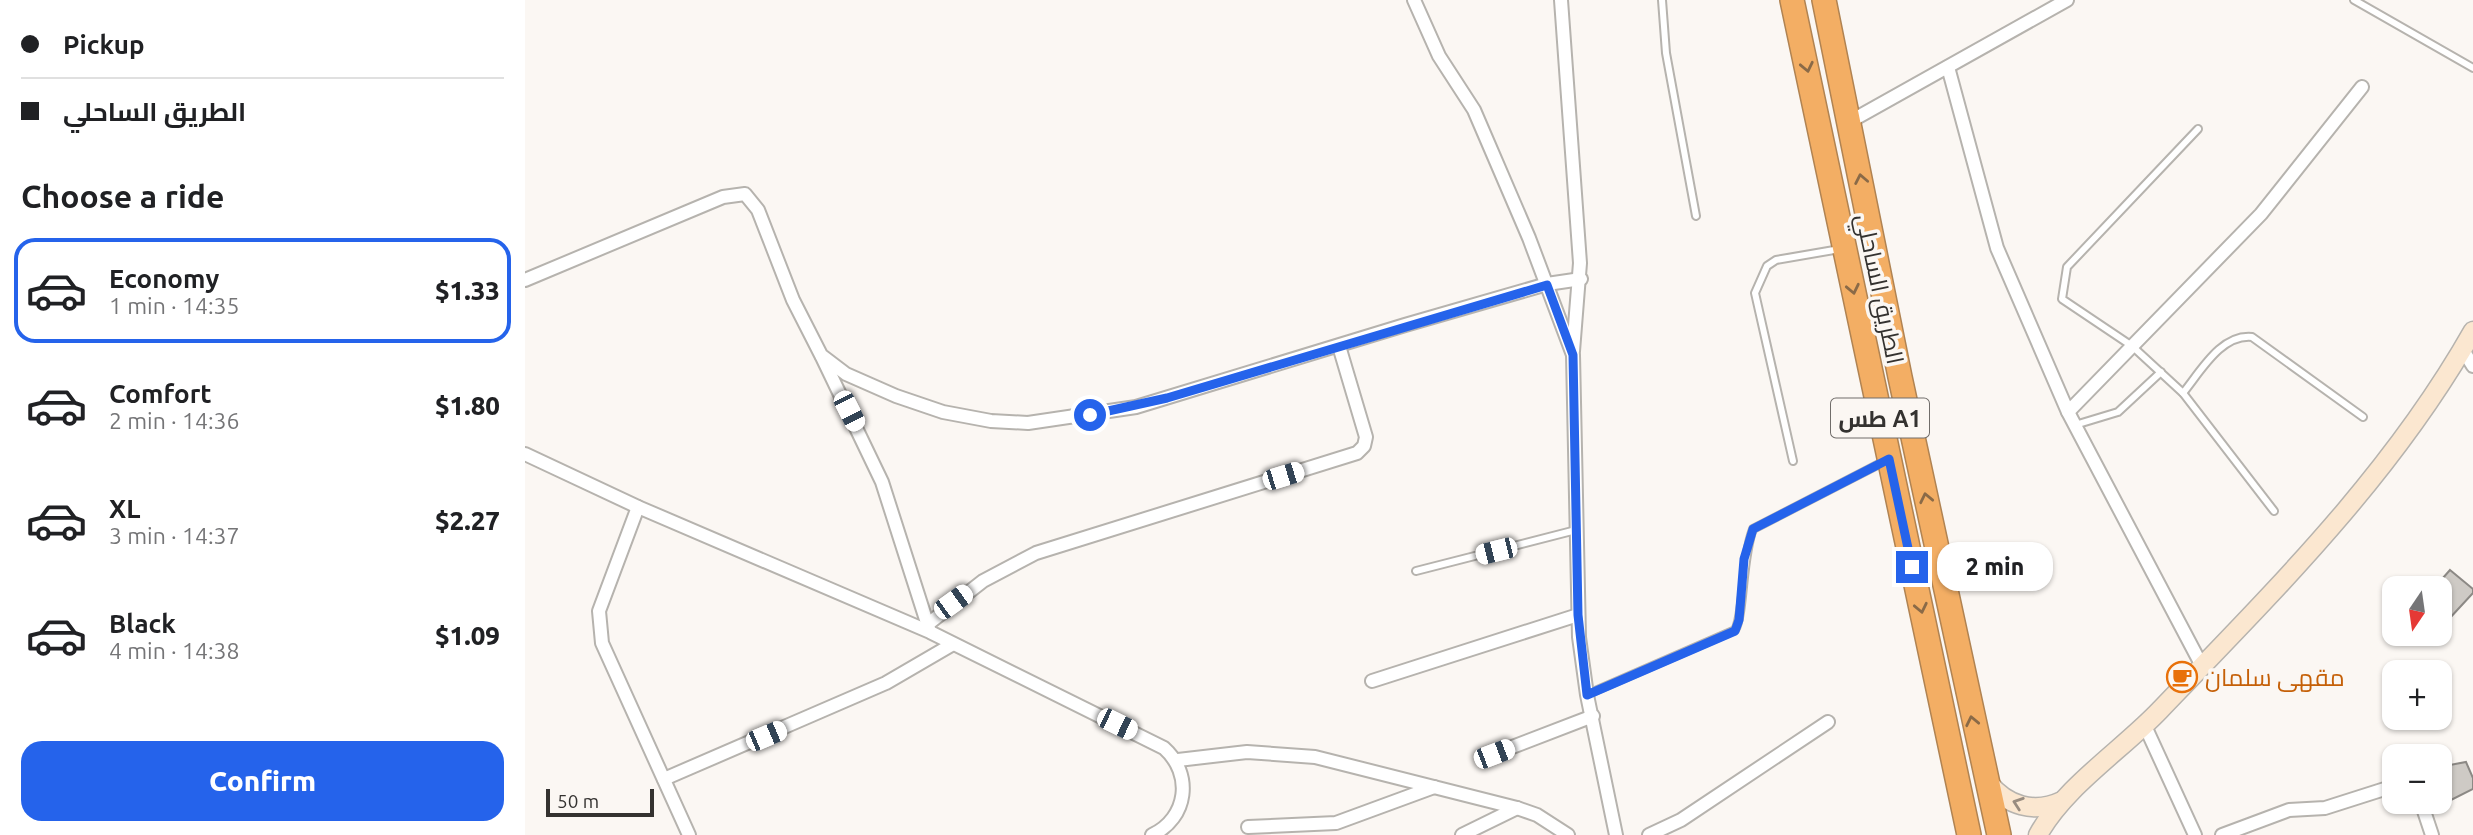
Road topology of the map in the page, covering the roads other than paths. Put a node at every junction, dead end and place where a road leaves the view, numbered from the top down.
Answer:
1 (1415, 0) edge
2 (1561, 0) edge
3 (1662, 0) edge
4 (1792, 0) edge
5 (1824, 0) edge
6 (2067, 0) edge
7 (2354, 0) edge
8 (1948, 67) junction
9 (2473, 68) edge
10 (2362, 87) dead end
11 (1849, 122) junction
12 (2198, 129) dead end
13 (1696, 216) dead end
14 (1845, 248) junction
15 (1581, 279) junction
16 (525, 280) edge
17 (1547, 285) junction
18 (2473, 331) edge
19 (1339, 346) junction
20 (2133, 346) junction
21 (2463, 350) junction
22 (821, 355) junction
23 (1573, 355) junction
24 (2473, 366) edge
25 (2161, 372) junction
26 (2183, 393) junction
27 (2068, 412) junction
28 (2363, 417) dead end
29 (2075, 425) junction
30 (525, 454) edge
31 (1889, 459) junction
32 (1793, 461) dead end
33 (638, 507) junction
34 (2274, 511) dead end
35 (1576, 530) junction
36 (1416, 571) dead end
37 (1578, 615) junction
38 (929, 628) junction
39 (953, 644) junction
40 (2202, 666) junction
41 (1372, 681) dead end
42 (1587, 695) junction
43 (1593, 716) junction
44 (1828, 722) dead end
45 (2145, 726) junction
46 (1494, 754) dead end
47 (1178, 760) junction
48 (1983, 771) junction
49 (664, 779) junction
50 (1434, 787) junction
51 (2382, 790) edge
52 (2065, 799) junction
53 (1517, 808) junction
54 (2425, 814) edge
55 (1248, 827) dead end
56 (689, 835) edge
57 (1152, 835) edge
58 (1462, 835) edge
59 (1568, 835) edge
60 (1616, 835) edge
61 (1649, 835) edge
62 (1969, 835) edge
63 (1999, 835) edge
64 (2038, 835) edge
65 (2195, 835) edge
66 (2222, 835) edge
67 (2432, 835) edge

1 - 17 street
2 - 15 street
3 - 13 lane
4 -> 14 highway, الطريق الساحلي / طس A1
5 - 11 highway, الطريق الساحلي / طس A1
6 - 8 street
7 - 9 lane
8 - 11 street
8 - 27 street
10 - 20 street
48 -> 11 highway, الطريق الساحلي / طس A1
12 - 20 lane
14 -> 31 highway, الطريق الساحلي / طس A1
14 - 32 lane
15 - 17 street
15 - 23 street
16 - 22 street
17 - 19 street
17 - 23 street
18 - 21 main road
19 - 22 street
19 - 38 street
20 - 25 lane
20 - 27 street
21 - 24 street
21 - 40 main road
22 - 38 street
23 - 35 street
25 - 26 lane
25 - 29 lane
26 - 28 lane
26 - 34 lane
27 - 29 street
29 - 40 street
30 - 33 street
31 - 42 lane
31 -> 62 highway, الطريق الساحلي / طس A1
33 - 38 street
33 - 49 street
35 - 36 lane
35 - 37 street
37 - 41 street
37 - 42 street
38 - 39 street
39 - 47 street
39 - 49 street
40 - 45 main road
42 - 43 street
43 - 46 street
43 - 60 street
44 - 61 street
45 - 52 main road
45 - 65 street
47 - 50 street
47 - 57 street
52 -> 48 main road
48 - 63 highway, الطريق الساحلي / طس A1
49 - 56 street
50 - 53 street
50 - 55 street
51 - 66 street
52 - 64 main road
53 - 58 street
53 - 59 street
54 - 67 street

